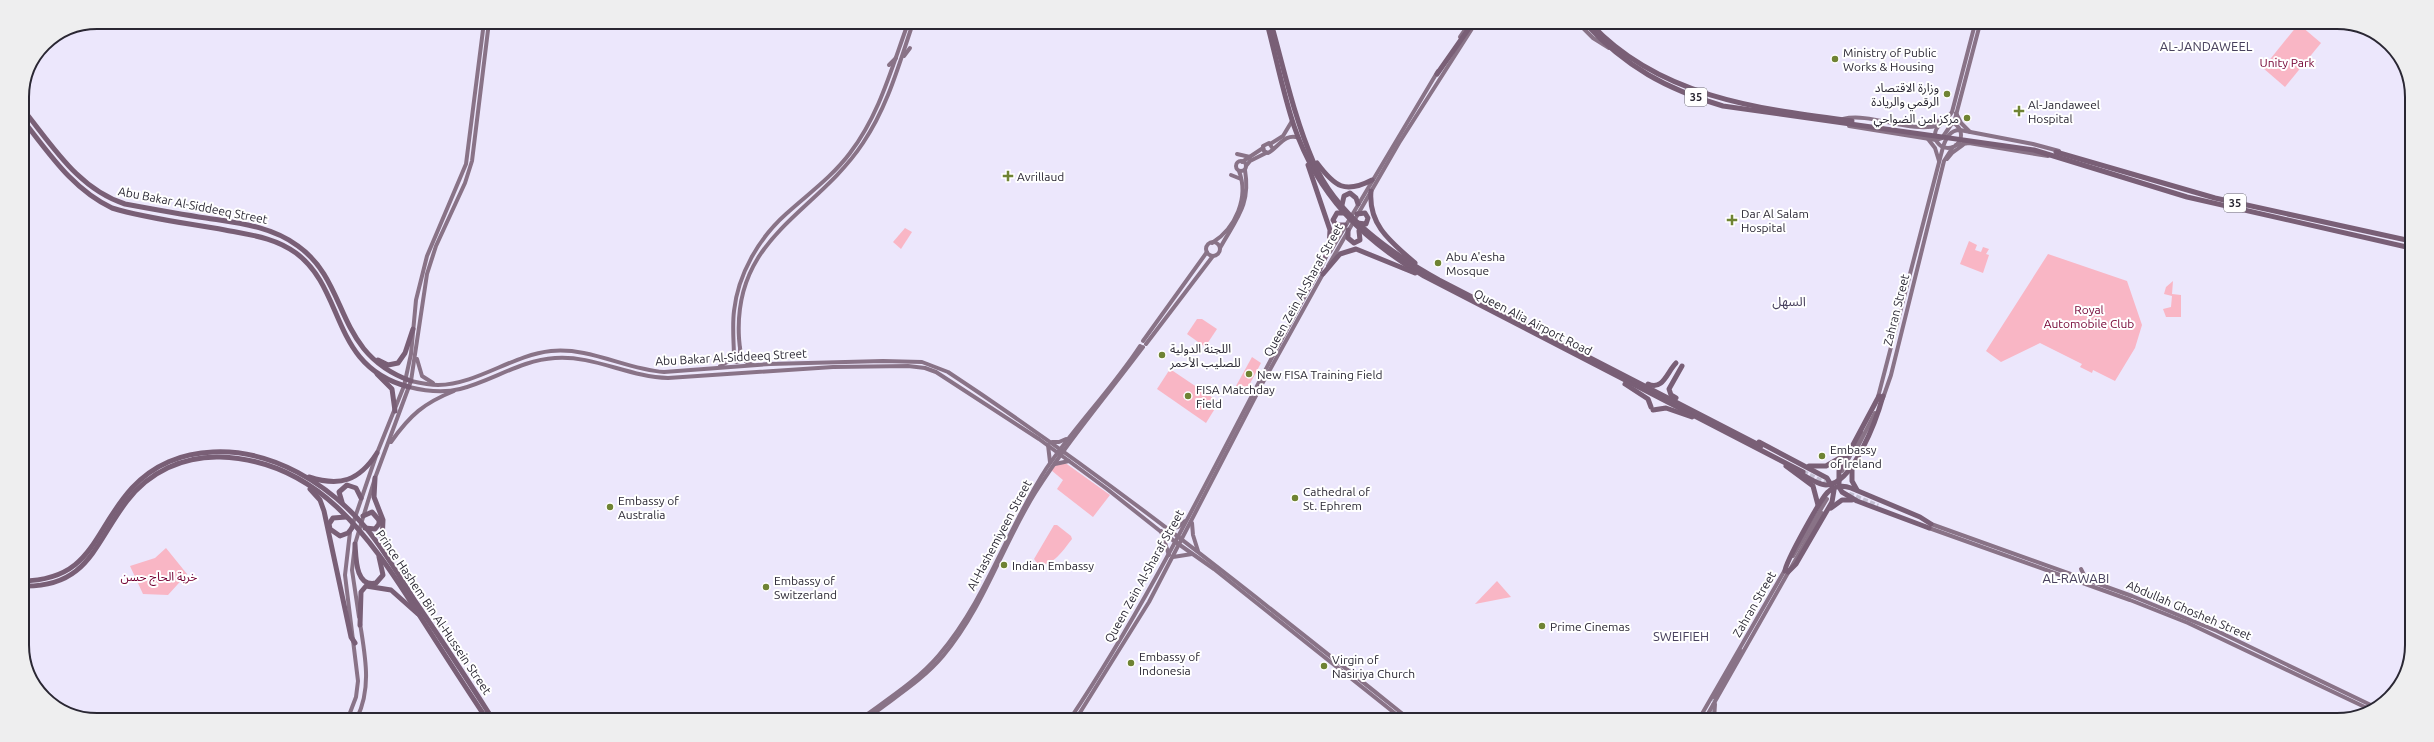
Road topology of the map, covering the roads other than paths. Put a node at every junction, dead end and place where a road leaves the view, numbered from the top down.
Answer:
1 (483, 29) edge
2 (488, 29) edge
3 (907, 29) edge
4 (911, 29) edge
5 (1268, 29) edge
6 (1273, 29) edge
7 (1466, 29) edge
8 (1468, 29) edge
9 (1472, 29) edge
10 (1584, 29) edge
11 (1590, 29) edge
12 (1597, 29) edge
13 (1975, 29) edge
14 (1979, 29) edge
15 (910, 48) dead end
16 (1609, 48) junction
17 (897, 56) junction
18 (902, 58) junction
19 (889, 65) dead end
20 (1437, 74) junction
21 (1954, 113) junction
22 (29, 117) edge
23 (1292, 121) junction
24 (1842, 121) junction
25 (1942, 124) junction
26 (1953, 124) junction
27 (1923, 127) junction
28 (29, 128) edge
29 (871, 130) junction
30 (1960, 130) junction
31 (1972, 133) junction
32 (1299, 138) junction
33 (1925, 138) junction
34 (871, 139) dead end
35 (1936, 140) junction
36 (1969, 143) junction
37 (1270, 144) junction
38 (1954, 146) junction
39 (1942, 147) junction
40 (1263, 148) junction
41 (1273, 149) junction
42 (1266, 153) junction
43 (1237, 154) dead end
44 (2063, 155) junction
45 (1250, 157) junction
46 (1310, 160) junction
47 (1242, 162) junction
48 (1939, 164) junction
49 (1246, 168) junction
50 (1239, 171) junction
51 (1231, 175) dead end
52 (1940, 176) junction
53 (1242, 180) junction
54 (1372, 180) junction
55 (1371, 191) junction
56 (1358, 204) junction
57 (1342, 206) junction
58 (1343, 213) junction
59 (1355, 214) junction
60 (1357, 223) junction
61 (1347, 226) junction
62 (1358, 230) junction
63 (2405, 240) edge
64 (1212, 243) junction
65 (2405, 247) edge
66 (1220, 248) junction
67 (1206, 252) junction
68 (1213, 256) junction
69 (1321, 272) junction
70 (1424, 274) junction
71 (413, 329) junction
72 (1143, 344) junction
73 (740, 348) junction
74 (734, 349) junction
75 (416, 355) junction
76 (371, 357) junction
77 (1676, 363) dead end
78 (758, 366) junction
79 (1682, 366) dead end
80 (370, 367) junction
81 (715, 368) junction
82 (1618, 375) junction
83 (408, 383) junction
84 (439, 385) junction
85 (460, 389) junction
86 (1881, 396) junction
87 (395, 411) junction
88 (1008, 415) junction
89 (1702, 417) junction
90 (1738, 436) junction
91 (1070, 439) junction
92 (1049, 443) junction
93 (388, 445) junction
94 (1060, 452) junction
95 (1849, 452) junction
96 (377, 453) junction
97 (1071, 459) junction
98 (1052, 463) junction
99 (1786, 466) junction
100 (1852, 466) junction
101 (1804, 469) junction
102 (1843, 472) dead end
103 (301, 475) junction
104 (375, 478) junction
105 (302, 481) junction
106 (1835, 485) junction
107 (1857, 491) junction
108 (361, 498) junction
109 (1828, 500) dead end
110 (1857, 501) junction
111 (344, 505) junction
112 (1878, 505) tunnel mouth
113 (1818, 507) junction
114 (1192, 511) junction
115 (1825, 514) junction
116 (350, 516) junction
117 (363, 516) junction
118 (1193, 520) junction
119 (1930, 526) junction
120 (352, 528) junction
121 (1165, 528) junction
122 (364, 529) junction
123 (1160, 531) junction
124 (1179, 541) junction
125 (355, 544) junction
126 (377, 550) junction
127 (385, 553) junction
128 (1196, 553) junction
129 (1171, 556) junction
130 (2081, 569) dead end
131 (1786, 571) junction
132 (2087, 579) junction
133 (29, 581) edge
134 (29, 585) edge
135 (1270, 610) junction
136 (419, 614) junction
137 (360, 625) junction
138 (355, 643) junction
139 (1743, 643) junction
140 (1715, 700) junction
141 (2370, 704) edge
142 (2365, 707) edge
143 (350, 713) edge
144 (359, 713) edge
145 (483, 713) edge
146 (489, 713) edge
147 (868, 713) edge
148 (874, 713) edge
149 (1073, 713) edge
150 (1079, 713) edge
151 (1395, 713) edge
152 (1401, 713) edge
153 (1702, 713) edge
154 (1708, 713) edge
155 (1714, 713) edge

1 - 71 main road
2 - 75 main road
3 - 17 main road
4 - 18 main road
5 - 23 highway, Queen Alia Airport Road
6 - 46 highway, Queen Alia Airport Road
7 - 20 main road, Queen Zein Al-Sharaf Street
8 - 20 highway
9 - 55 main road, Queen Zein Al-Sharaf Street
10 - 16 main road
11 - 16 highway, 35
12 - 24 highway, 35
13 - 21 main road
14 - 21 main road
15 - 18 main road
16 - 24 highway, 35
17 - 19 main road
17 - 74 main road
18 - 29 main road
20 - 54 main road, Queen Zein Al-Sharaf Street
21 - 25 main road
21 - 26 main road
21 - 27 main road
21 - 31 main road
22 - 76 highway, Abu Bakar Al-Siddeeq Street
23 - 32 highway, Queen Alia Airport Road
23 - 37 main road
24 - 27 main road
24 - 33 main road
24 - 44 highway, 35
25 - 26 main road
25 - 27 main road
25 - 35 main road
26 - 30 main road
26 - 35 main road
27 - 33 main road
28 - 80 highway, Abu Bakar Al-Siddeeq Street
29 - 34 main road
29 - 73 main road
30 - 31 main road
30 - 38 main road, Zahran Street
30 - 39 main road
31 - 36 main road
31 - 44 main road
32 - 41 main road
32 - 46 highway, Queen Alia Airport Road
33 - 35 main road
33 - 48 main road
35 - 39 main road
36 - 38 main road
36 - 44 main road
36 - 52 main road
37 - 40 main road
37 - 41 main road
38 - 39 main road
38 - 52 main road, Zahran Street
39 - 48 main road, Zahran Street
40 - 42 main road
40 - 45 main road
41 - 42 main road
42 - 49 main road
43 - 45 main road
44 - 63 highway, 35
44 - 65 highway, 35
45 - 47 main road
46 - 54 highway
46 - 57 highway, Queen Alia Airport Road
46 - 58 highway, Queen Alia Airport Road
46 - 69 highway
47 - 49 main road
47 - 50 main road
48 - 86 main road, Zahran Street
49 - 50 main road
49 - 66 main road
50 - 53 main road
51 - 53 main road
52 - 86 main road, Zahran Street
53 - 64 main road
54 - 56 main road, Queen Zein Al-Sharaf Street
55 - 59 main road, Queen Zein Al-Sharaf Street
55 - 70 highway
56 - 57 highway
56 - 59 main road, Queen Zein Al-Sharaf Street
57 - 60 highway, Queen Alia Airport Road
58 - 61 highway
58 - 62 highway, Queen Alia Airport Road
59 - 60 highway
59 - 61 main road, Queen Zein Al-Sharaf Street
60 - 70 highway, Queen Alia Airport Road
61 - 62 highway
61 - 69 main road, Queen Zein Al-Sharaf Street
62 - 70 highway, Queen Alia Airport Road
64 - 66 main road
64 - 67 main road
66 - 68 main road
67 - 68 main road
67 - 72 main road, Al-Hashemiyeen Street
68 - 72 main road, Al-Hashemiyeen Street
69 - 70 highway
69 - 114 main road, Queen Zein Al-Sharaf Street
69 - 118 main road, Queen Zein Al-Sharaf Street
70 - 82 highway, Queen Alia Airport Road
71 - 76 highway
71 - 83 main road
72 - 91 main road, Al-Hashemiyeen Street
73 - 74 main road
73 - 78 main road
74 - 81 main road
75 - 83 main road
75 - 84 main road
76 - 83 highway, Abu Bakar Al-Siddeeq Street
77 - 82 highway
78 - 81 main road, Abu Bakar Al-Siddeeq Street
78 - 88 main road, Abu Bakar Al-Siddeeq Street
79 - 89 highway
80 - 83 highway, Abu Bakar Al-Siddeeq Street
80 - 87 highway
81 - 84 main road, Abu Bakar Al-Siddeeq Street
82 - 89 highway, Queen Alia Airport Road
82 - 89 highway
83 - 84 main road, Abu Bakar Al-Siddeeq Street
83 - 85 main road, Abu Bakar Al-Siddeeq Street
83 - 87 main road
83 - 93 main road
85 - 88 main road, Abu Bakar Al-Siddeeq Street
85 - 93 main road
86 - 95 highway
86 - 100 highway
86 - 102 main road, Zahran Street
87 - 96 main road
88 - 92 main road, Abu Bakar Al-Siddeeq Street
89 - 90 highway, Queen Alia Airport Road
90 - 99 highway
90 - 101 highway
91 - 92 main road
91 - 94 main road, Al-Hashemiyeen Street
91 - 97 main road
92 - 94 main road, Abu Bakar Al-Siddeeq Street
92 - 98 main road
93 - 104 main road
94 - 97 main road, Abu Bakar Al-Siddeeq Street
94 - 98 main road, Al-Hashemiyeen Street
95 - 101 highway
95 - 106 highway
96 - 103 highway
96 - 108 main road
97 - 98 main road
97 - 121 main road
97 - 123 main road
98 - 147 main road, Al-Hashemiyeen Street
98 - 148 main road, Al-Hashemiyeen Street
99 - 106 highway
99 - 113 highway
100 - 106 highway
100 - 107 highway
101 - 106 highway
103 - 111 highway, Prince Hashem Bin Al-Hussein Street
103 - 133 highway, Prince Hashem Bin Al-Hussein Street
104 - 117 main road
104 - 127 highway
105 - 116 highway, Prince Hashem Bin Al-Hussein Street
105 - 134 highway, Prince Hashem Bin Al-Hussein Street
105 - 138 highway
106 - 107 highway
106 - 110 highway
106 - 113 highway
106 - 115 highway
107 - 119 highway
108 - 111 highway
108 - 120 main road
109 - 131 main road, Zahran Street
110 - 115 highway
110 - 119 highway
111 - 116 highway, Prince Hashem Bin Al-Hussein Street
112 - 119 highway, Abdullah Ghosheh Street
113 - 131 highway
114 - 121 main road
114 - 124 main road, Queen Zein Al-Sharaf Street
115 - 131 highway
116 - 120 highway
116 - 122 highway, Prince Hashem Bin Al-Hussein Street
117 - 122 highway
117 - 125 main road
118 - 124 main road, Queen Zein Al-Sharaf Street
118 - 128 main road
119 - 132 main road, Abdullah Ghosheh Street
119 - 142 main road, Abdullah Ghosheh Street
120 - 138 main road
121 - 124 main road
122 - 126 highway, Prince Hashem Bin Al-Hussein Street
122 - 127 highway, Prince Hashem Bin Al-Hussein Street
123 - 124 main road
123 - 129 main road
124 - 128 main road
124 - 129 main road, Queen Zein Al-Sharaf Street
125 - 126 highway
125 - 137 main road
126 - 136 highway, Prince Hashem Bin Al-Hussein Street
127 - 146 highway, Prince Hashem Bin Al-Hussein Street
128 - 129 main road
128 - 135 main road
129 - 149 main road, Queen Zein Al-Sharaf Street
129 - 150 main road, Queen Zein Al-Sharaf Street
130 - 132 main road
131 - 139 main road, Zahran Street
131 - 140 main road, Zahran Street
132 - 141 main road, Abdullah Ghosheh Street
135 - 151 main road
135 - 152 main road
136 - 137 highway
136 - 145 highway, Prince Hashem Bin Al-Hussein Street
137 - 144 main road
138 - 143 main road
139 - 140 main road
139 - 153 main road, Zahran Street
140 - 154 main road, Zahran Street
140 - 155 main road

